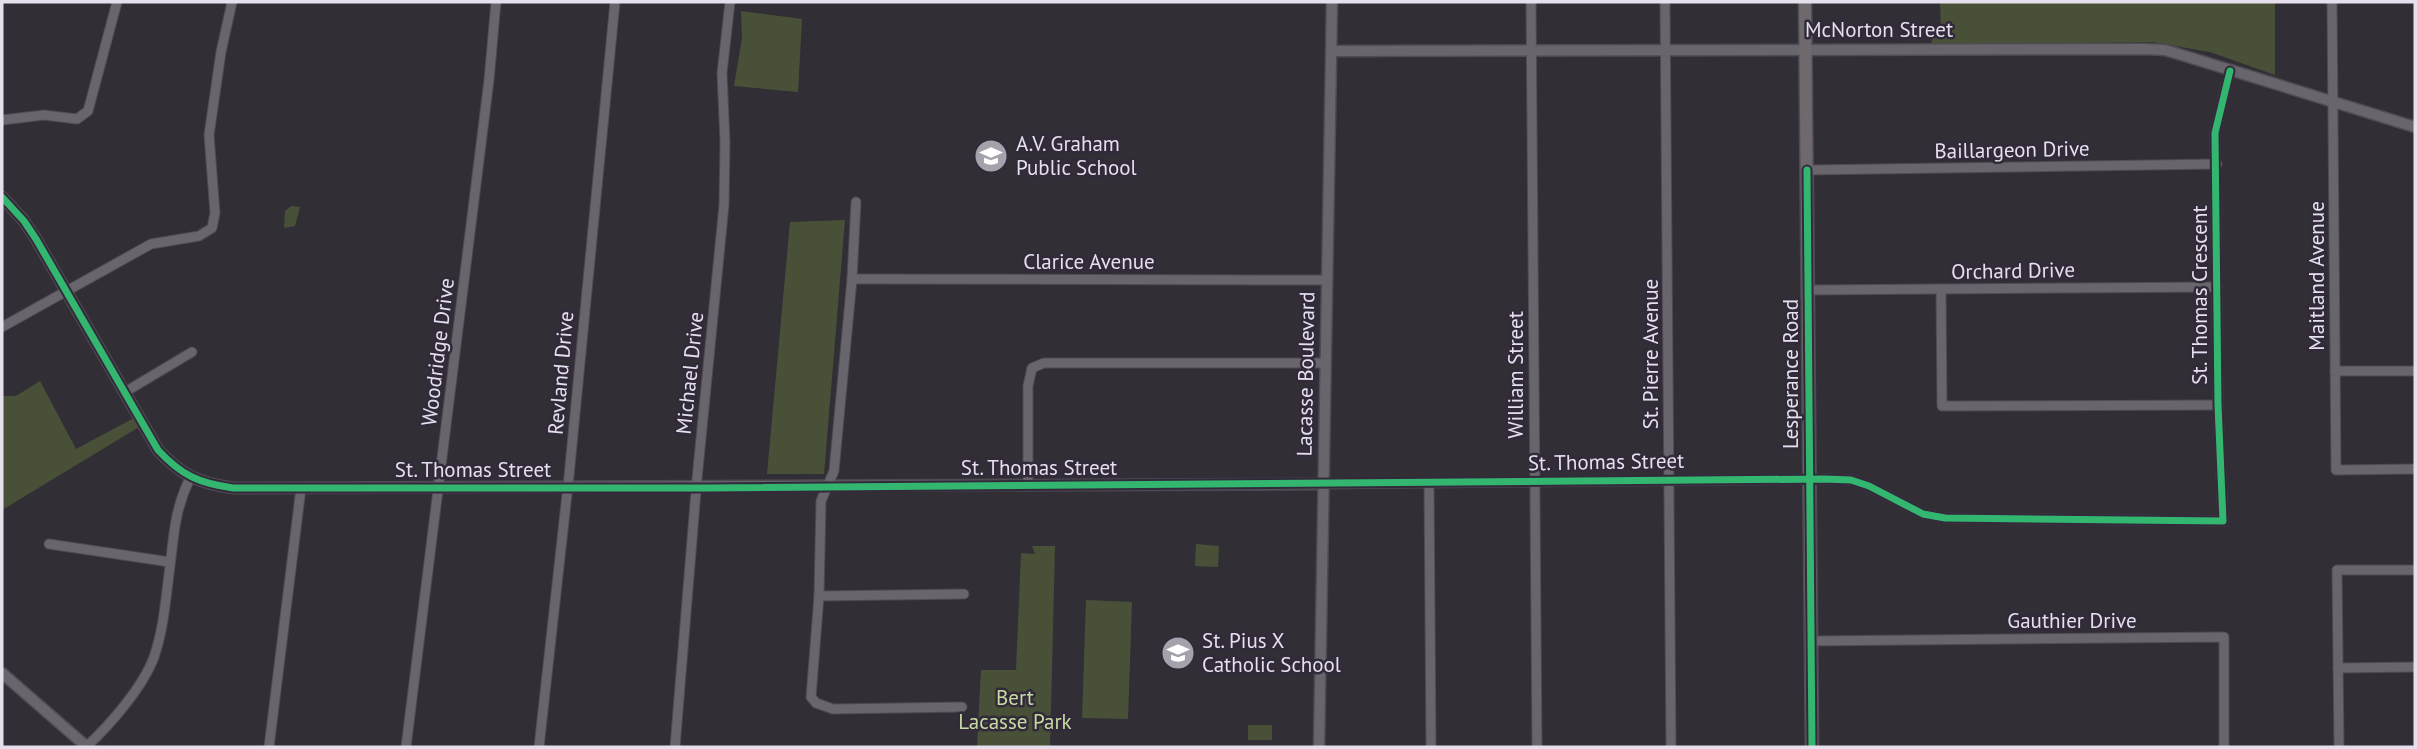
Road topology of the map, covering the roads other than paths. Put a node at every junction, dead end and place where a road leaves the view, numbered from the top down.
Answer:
1 (117, 2) edge
2 (232, 2) edge
3 (496, 2) edge
4 (615, 2) edge
5 (730, 2) edge
6 (1332, 2) edge
7 (1531, 2) edge
8 (1665, 2) edge
9 (1805, 2) edge
10 (2332, 2) edge
11 (1807, 49) junction
12 (1332, 51) junction
13 (1531, 51) junction
14 (1665, 51) junction
15 (2230, 71) junction
16 (2333, 101) junction
17 (2, 120) edge
18 (2415, 127) edge
19 (2217, 164) junction
20 (1807, 170) junction
21 (2, 197) edge
22 (856, 202) dead end
23 (852, 279) junction
24 (1327, 279) junction
25 (2217, 287) junction
26 (1941, 289) junction
27 (66, 290) junction
28 (1809, 290) junction
29 (2, 327) edge
30 (192, 352) dead end
31 (1326, 363) junction
32 (2335, 371) junction
33 (2415, 371) edge
34 (125, 392) junction
35 (2218, 405) junction
36 (2415, 469) edge
37 (190, 478) junction
38 (1669, 479) junction
39 (1808, 479) junction
40 (1535, 481) junction
41 (1429, 482) junction
42 (1324, 484) junction
43 (1028, 485) junction
44 (438, 487) junction
45 (696, 487) junction
46 (828, 487) junction
47 (301, 488) junction
48 (568, 488) junction
49 (2223, 521) joint
50 (49, 544) dead end
51 (170, 562) junction
52 (2415, 570) edge
53 (964, 594) dead end
54 (819, 596) junction
55 (1811, 640) junction
56 (2338, 667) junction
57 (2415, 667) edge
58 (2, 673) edge
59 (962, 708) dead end
60 (87, 747) edge
61 (269, 747) edge
62 (405, 747) edge
63 (539, 747) edge
64 (675, 747) edge
65 (1319, 747) edge
66 (1431, 747) edge
67 (1537, 747) edge
68 (1671, 747) edge
69 (1812, 747) edge
70 (2224, 747) edge
71 (2339, 747) edge

1 - 17 street
2 - 27 street
3 - 44 street, Woodridge Drive
4 - 48 street, Revland Drive
5 - 45 street, Michael Drive
6 - 12 street, Lacasse Boulevard
7 - 13 street, William Street
8 - 14 street, St. Pierre Avenue
9 - 11 main road, Lesperance Road
10 - 16 street, Maitland Avenue
11 - 14 street, McNorton Street
11 - 15 street, McNorton Street
11 - 20 main road, Lesperance Road
12 - 13 street, McNorton Street
12 - 24 street, Lacasse Boulevard
13 - 14 street, McNorton Street
13 - 40 street, William Street
14 - 38 street, St. Pierre Avenue
15 - 16 street, McNorton Street
15 - 19 street, St. Thomas Crescent
16 - 18 street, McNorton Street
16 - 32 street, Maitland Avenue
19 - 20 street, Baillargeon Drive
19 - 25 street, St. Thomas Crescent
20 - 28 main road, Lesperance Road
21 - 27 street, St. Thomas Street
22 - 23 street
23 - 24 street, Clarice Avenue
23 - 46 street
24 - 31 street, Lacasse Boulevard
25 - 26 street, Orchard Drive
25 - 35 street, St. Thomas Crescent
26 - 28 street, Orchard Drive
26 - 35 street
27 - 29 street
27 - 34 street, St. Thomas Street
28 - 39 main road, Lesperance Road
30 - 34 street
31 - 42 street, Lacasse Boulevard
31 - 43 street
32 - 33 street
32 - 36 street, Maitland Avenue
34 - 37 street, St. Thomas Street
35 - 49 street, St. Thomas Crescent
37 - 47 street, St. Thomas Street
37 - 51 street
38 - 39 street, St. Thomas Street
38 - 40 street, St. Thomas Street
38 - 68 street, St. Pierre Avenue
39 - 49 street, St. Thomas Street
39 - 55 main road, Lesperance Road
40 - 41 street, St. Thomas Street
40 - 67 street, William Street
41 - 42 street, St. Thomas Street
41 - 66 street
42 - 43 street, St. Thomas Street
42 - 65 street, Lacasse Boulevard
43 - 46 street, St. Thomas Street
44 - 47 street, St. Thomas Street
44 - 48 street, St. Thomas Street
44 - 62 street, Woodridge Drive
45 - 46 street, St. Thomas Street
45 - 48 street, St. Thomas Street
45 - 64 street, Michael Drive
46 - 54 street
47 - 61 street
48 - 63 street, Revland Drive
50 - 51 street
51 - 60 street
52 - 56 street
53 - 54 street
54 - 59 street
55 - 69 main road, Lesperance Road
55 - 70 street, Gauthier Drive
56 - 57 street
56 - 71 street
58 - 60 street

